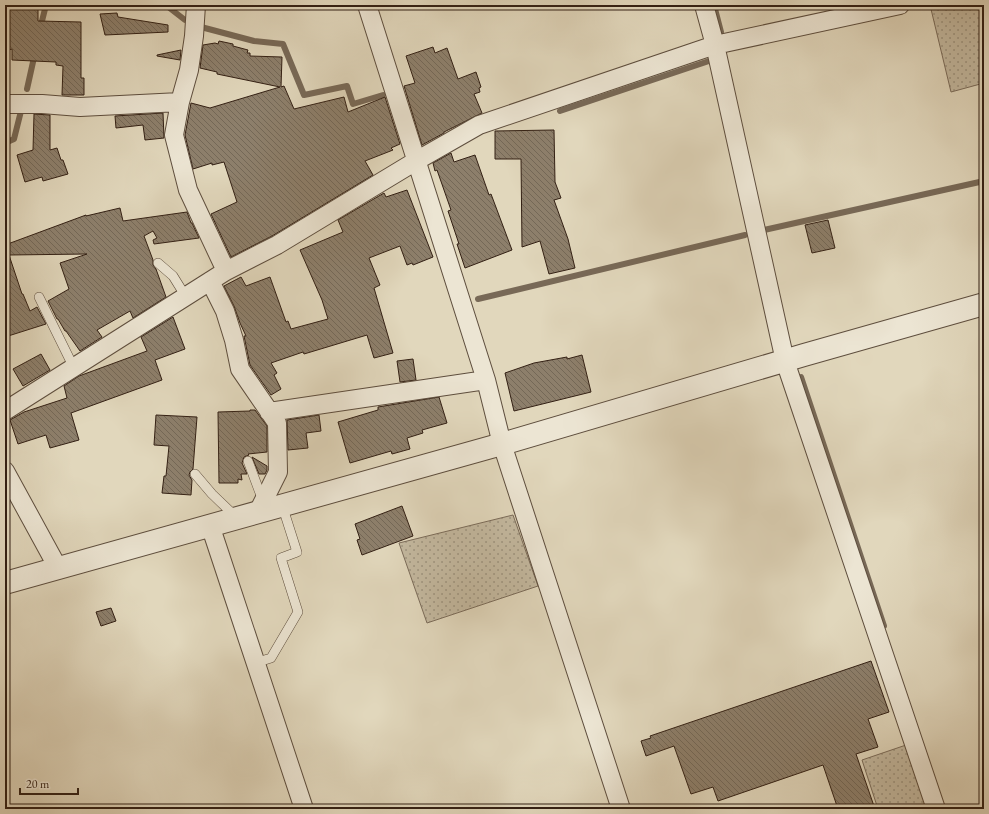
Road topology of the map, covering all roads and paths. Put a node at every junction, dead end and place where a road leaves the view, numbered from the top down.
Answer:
1 (196, 5) edge
2 (367, 5) edge
3 (704, 5) edge
4 (900, 5) edge
5 (716, 45) junction
6 (180, 102) junction
7 (5, 104) edge
8 (416, 161) junction
9 (158, 263) dead end
10 (226, 272) junction
11 (210, 281) junction
12 (186, 296) junction
13 (39, 297) dead end
14 (984, 304) edge
15 (785, 361) junction
16 (74, 368) junction
17 (486, 380) junction
18 (5, 411) edge
19 (269, 412) junction
20 (502, 444) junction
21 (248, 461) dead end
22 (5, 471) edge
23 (195, 474) dead end
24 (268, 506) junction
25 (236, 518) junction
26 (210, 525) junction
27 (58, 568) junction
28 (5, 583) edge
29 (255, 663) junction
30 (304, 809) edge
31 (621, 809) edge
32 (936, 809) edge

1 - 6 street
2 - 8 street
3 - 5 street
4 - 5 street
5 - 8 street
5 - 15 street
6 - 7 street
6 - 10 street
8 - 10 street
8 - 17 street
9 - 12 lane
10 - 11 street
11 - 12 street
11 - 19 street
12 - 16 street
13 - 16 lane
14 - 15 street
15 - 20 street
15 - 32 street
16 - 18 street
17 - 19 street
17 - 20 street
19 - 24 street
20 - 24 street
20 - 31 street
21 - 24 lane
22 - 27 street
23 - 25 lane
24 - 25 street
24 - 29 lane
25 - 26 street
26 - 27 street
26 - 29 street
27 - 28 street
29 - 30 street

